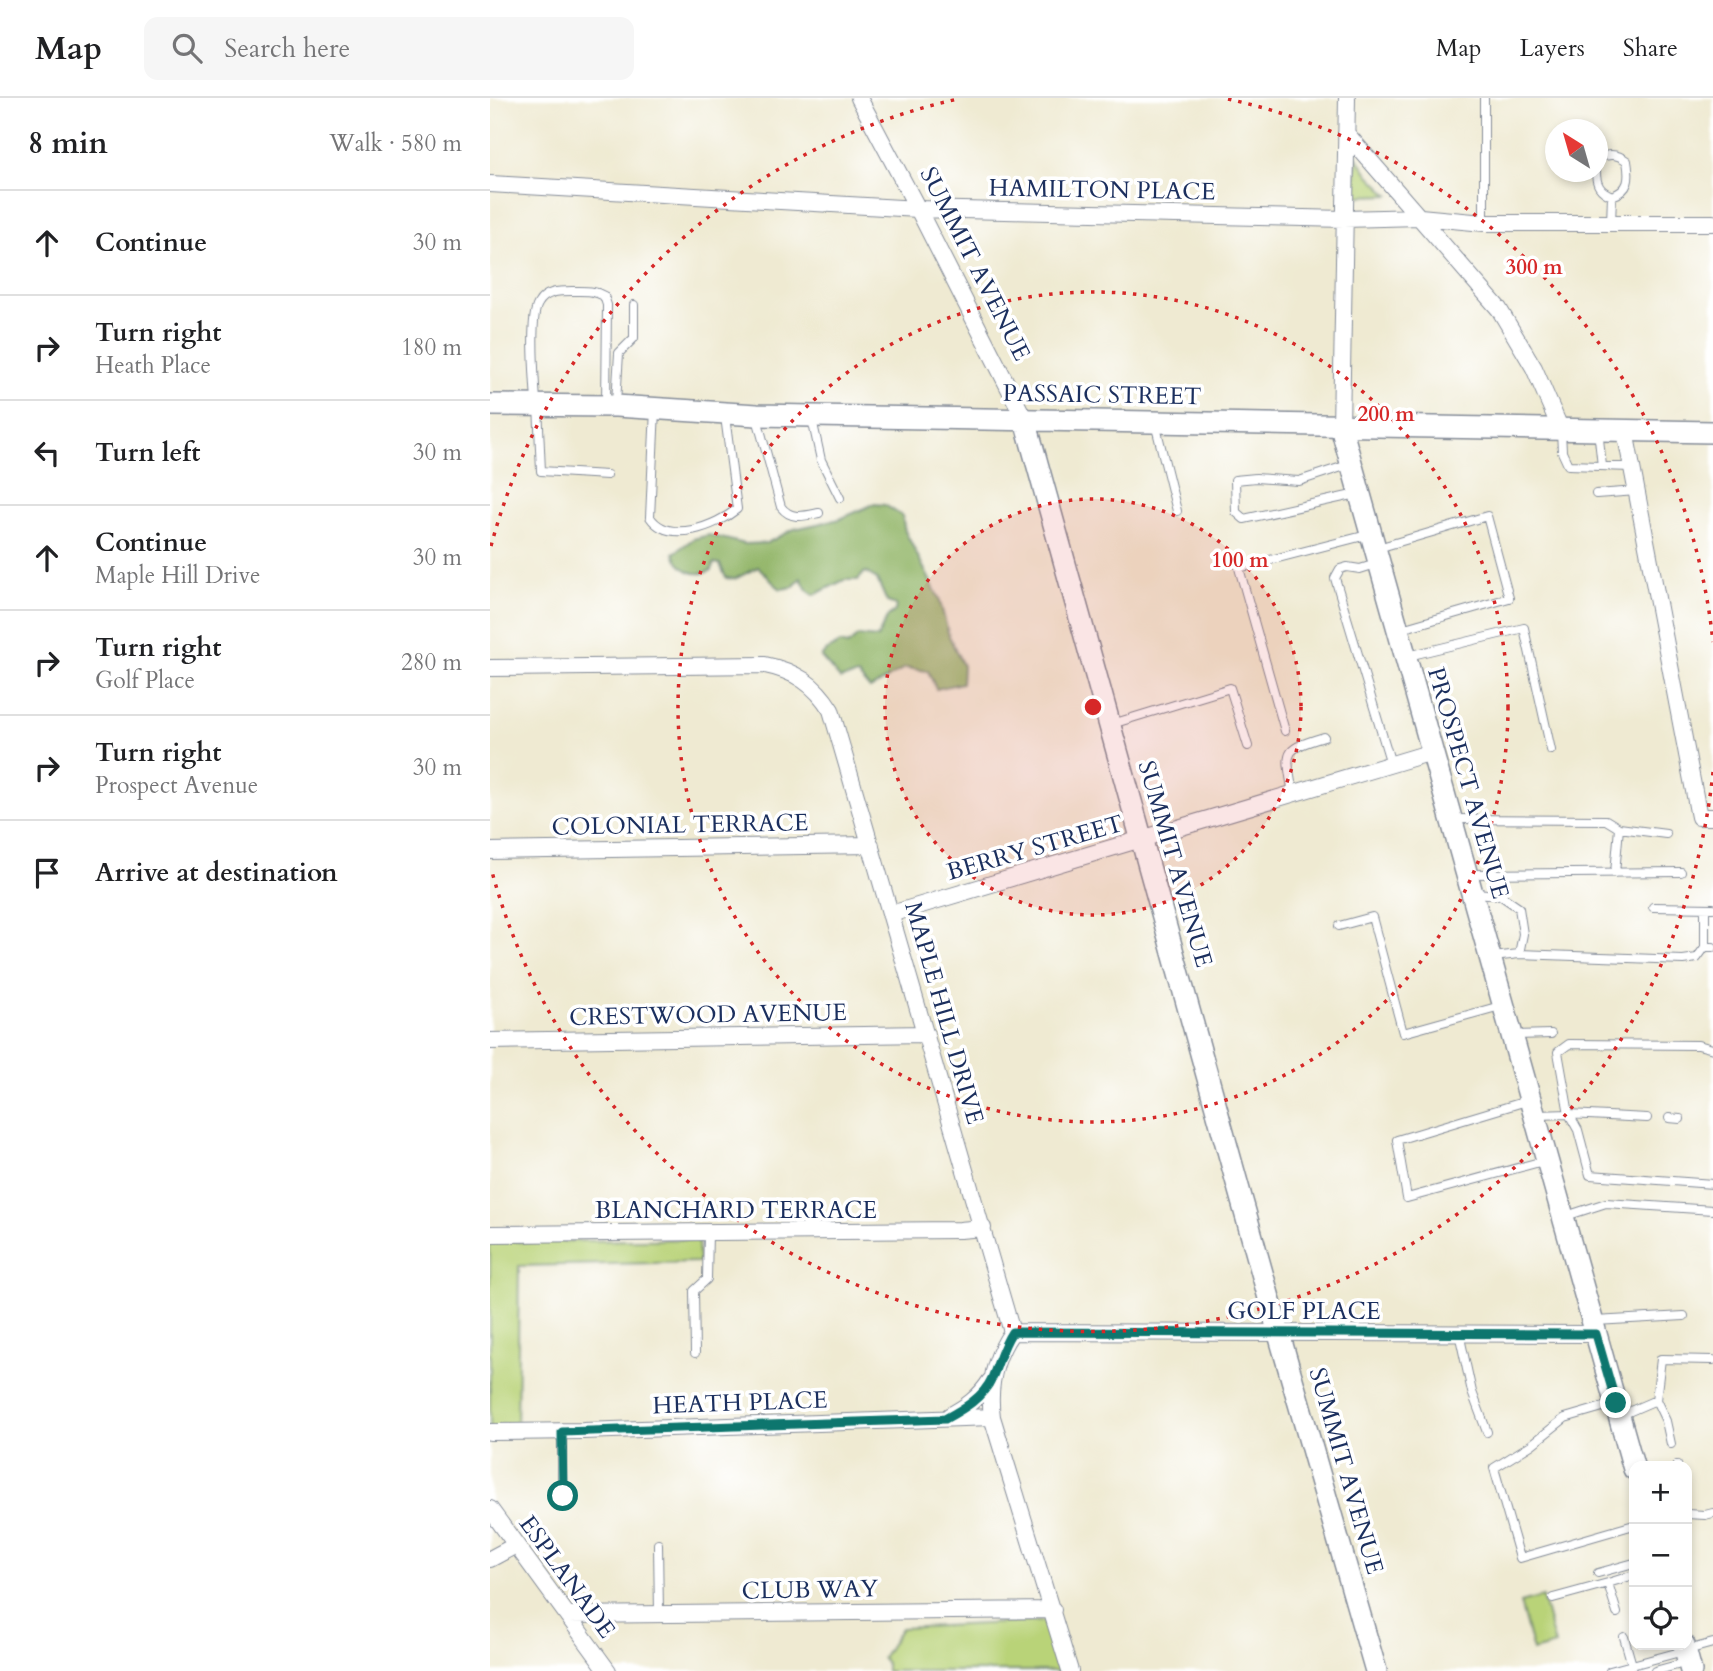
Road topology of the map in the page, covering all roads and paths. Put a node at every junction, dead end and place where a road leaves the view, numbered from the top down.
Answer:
1 (859, 98) edge
2 (1347, 98) edge
3 (1484, 98) edge
4 (1346, 133) junction
5 (1608, 155) edge
6 (1597, 182) edge
7 (490, 184) edge
8 (1612, 196) junction
9 (918, 209) junction
10 (1420, 216) junction
11 (1344, 219) junction
12 (1484, 223) junction
13 (1611, 223) junction
14 (1713, 223) edge
15 (634, 305) dead end
16 (490, 405) edge
17 (537, 405) junction
18 (611, 406) junction
19 (655, 409) junction
20 (727, 414) junction
21 (757, 415) junction
22 (812, 416) junction
23 (1025, 420) junction
24 (1155, 423) junction
25 (1340, 427) junction
26 (1561, 430) junction
27 (1598, 430) junction
28 (1625, 431) junction
29 (1713, 432) edge
30 (1351, 464) junction
31 (1602, 466) junction
32 (1632, 467) junction
33 (607, 475) dead end
34 (1637, 491) junction
35 (1359, 493) junction
36 (1596, 494) dead end
37 (840, 498) dead end
38 (1177, 512) dead end
39 (819, 513) dead end
40 (1375, 549) junction
41 (1398, 630) junction
42 (1405, 656) junction
43 (490, 668) edge
44 (1110, 725) junction
45 (1285, 731) dead end
46 (1324, 737) dead end
47 (1248, 746) dead end
48 (1551, 750) dead end
49 (1432, 752) junction
50 (1391, 764) junction
51 (1293, 794) junction
52 (1706, 817) edge
53 (1451, 819) junction
54 (1619, 828) junction
55 (1666, 834) dead end
56 (1141, 840) junction
57 (872, 845) junction
58 (490, 851) edge
59 (1681, 872) dead end
60 (1615, 873) junction
61 (1469, 883) junction
62 (1653, 907) dead end
63 (1709, 908) edge
64 (891, 914) junction
65 (1339, 926) dead end
66 (1709, 947) edge
67 (1519, 954) junction
68 (1490, 957) junction
69 (1504, 1005) junction
70 (926, 1034) junction
71 (1551, 1034) dead end
72 (1512, 1035) junction
73 (490, 1041) edge
74 (1713, 1049) edge
75 (1532, 1107) junction
76 (1569, 1114) junction
77 (1647, 1118) dead end
78 (1669, 1118) dead end
79 (1680, 1119) dead end
80 (1547, 1160) junction
81 (1713, 1184) edge
82 (1713, 1210) edge
83 (1563, 1216) junction
84 (983, 1228) junction
85 (708, 1233) junction
86 (490, 1234) edge
87 (1684, 1316) dead end
88 (1594, 1327) junction
89 (1012, 1332) junction
90 (1459, 1333) junction
91 (1279, 1334) junction
92 (695, 1353) dead end
93 (1713, 1360) edge
94 (991, 1379) junction
95 (1656, 1400) junction
96 (1617, 1409) junction
97 (992, 1417) junction
98 (945, 1419) junction
99 (490, 1432) edge
100 (562, 1432) junction
101 (1487, 1432) dead end
102 (1671, 1444) dead end
103 (1632, 1461) edge
104 (565, 1498) dead end
105 (490, 1509) edge
106 (1713, 1513) edge
107 (1692, 1514) edge
108 (1629, 1526) edge
109 (658, 1544) dead end
110 (516, 1545) junction
111 (490, 1559) edge
112 (1629, 1564) edge
113 (1598, 1573) dead end
114 (1629, 1577) edge
115 (1608, 1583) junction
116 (1553, 1598) dead end
117 (1053, 1610) junction
118 (1617, 1613) dead end
119 (659, 1614) junction
120 (567, 1615) junction
121 (1624, 1637) dead end
122 (1713, 1643) edge
123 (1687, 1657) edge
124 (1632, 1665) junction
125 (608, 1671) edge
126 (1070, 1671) edge
127 (1376, 1671) edge
128 (1610, 1671) edge
129 (1655, 1671) edge

1 - 9 street, SUMMIT AVENUE
2 - 4 street, PROSPECT AVENUE
3 - 12 lane
4 - 10 street
4 - 11 street, PROSPECT AVENUE
5 - 8 lane
6 - 8 lane
7 - 9 street, HAMILTON PLACE
8 - 13 lane
9 - 11 street, HAMILTON PLACE
9 - 23 street, SUMMIT AVENUE
10 - 11 street, HAMILTON PLACE
10 - 12 street, HAMILTON PLACE
10 - 26 street
11 - 25 street, PROSPECT AVENUE
12 - 13 street, HAMILTON PLACE
13 - 14 street, HAMILTON PLACE
15 - 18 lane
16 - 17 street, PASSAIC STREET
17 - 18 street, PASSAIC STREET
17 - 18 lane
17 - 33 lane
18 - 19 street, PASSAIC STREET
19 - 20 street, PASSAIC STREET
19 - 20 lane
20 - 21 street, PASSAIC STREET
21 - 22 street, PASSAIC STREET
21 - 39 lane
22 - 23 street, PASSAIC STREET
22 - 37 lane
23 - 24 street, PASSAIC STREET
23 - 44 street, SUMMIT AVENUE
24 - 25 street, PASSAIC STREET
24 - 38 lane
25 - 26 street, PASSAIC STREET
25 - 30 street, PROSPECT AVENUE
26 - 27 street, PASSAIC STREET
26 - 31 lane
27 - 28 street, PASSAIC STREET
27 - 31 lane
28 - 29 street, PASSAIC STREET
28 - 32 street
30 - 35 street, PROSPECT AVENUE
30 - 35 lane
31 - 32 lane
32 - 34 street
34 - 36 lane
34 - 52 street
35 - 40 street, PROSPECT AVENUE
40 - 41 street, PROSPECT AVENUE
40 - 41 lane
40 - 45 lane
40 - 50 lane
41 - 42 street, PROSPECT AVENUE
42 - 48 lane
42 - 49 street, PROSPECT AVENUE
43 - 57 street, MAPLE HILL DRIVE
44 - 47 lane
44 - 56 street, SUMMIT AVENUE
46 - 51 lane
49 - 50 street, BERRY STREET
49 - 53 street, PROSPECT AVENUE
50 - 51 street, BERRY STREET
51 - 56 street, BERRY STREET
53 - 54 lane
53 - 61 street, PROSPECT AVENUE
54 - 55 lane
54 - 60 lane
56 - 64 street, BERRY STREET
56 - 91 street, SUMMIT AVENUE
57 - 58 street, COLONIAL TERRACE
57 - 64 street, MAPLE HILL DRIVE
59 - 60 lane
60 - 61 lane
61 - 67 lane
61 - 68 street, PROSPECT AVENUE
62 - 63 lane
63 - 66 lane
64 - 70 street, MAPLE HILL DRIVE
65 - 69 lane
66 - 67 lane
67 - 68 lane
68 - 69 street, PROSPECT AVENUE
69 - 72 street, PROSPECT AVENUE
70 - 73 street, CRESTWOOD AVENUE
70 - 84 street, MAPLE HILL DRIVE
71 - 72 lane
72 - 75 street, PROSPECT AVENUE
74 - 76 lane
75 - 76 lane
75 - 80 street, PROSPECT AVENUE
75 - 80 lane
76 - 77 lane
76 - 81 lane
78 - 79 lane
80 - 83 street, PROSPECT AVENUE
82 - 83 lane
83 - 88 street, PROSPECT AVENUE
84 - 85 street, BLANCHARD TERRACE
84 - 89 street, MAPLE HILL DRIVE
85 - 86 street, BLANCHARD TERRACE
85 - 92 lane
87 - 88 lane
88 - 90 street, GOLF PLACE
88 - 96 street, PROSPECT AVENUE
89 - 91 street, GOLF PLACE
89 - 94 street
90 - 91 street, GOLF PLACE
90 - 101 lane
91 - 127 street, SUMMIT AVENUE
93 - 95 lane
94 - 97 street
94 - 98 street
95 - 96 lane
95 - 102 lane
96 - 103 street, PROSPECT AVENUE
96 - 108 lane
97 - 98 street, HEATH PLACE
97 - 117 street
98 - 100 street, HEATH PLACE
99 - 100 street, HEATH PLACE
100 - 104 lane
105 - 110 street, ESPLANADE
106 - 107 lane
109 - 119 lane
110 - 111 street
110 - 120 street, ESPLANADE
112 - 113 lane
114 - 115 lane
115 - 116 lane
115 - 118 lane
117 - 119 street, CLUB WAY
117 - 126 street
119 - 120 street, CLUB WAY
120 - 125 street, ESPLANADE
121 - 124 lane
122 - 123 lane
123 - 124 lane
123 - 129 lane
124 - 128 lane

